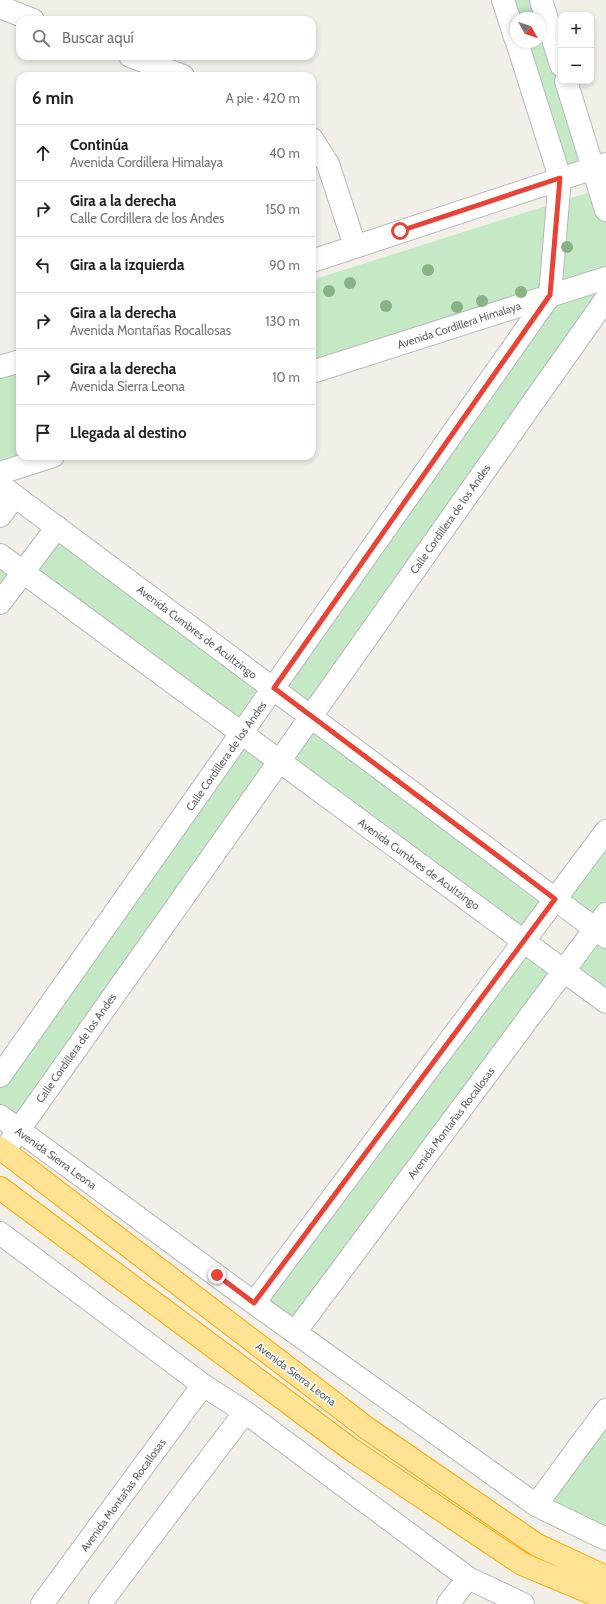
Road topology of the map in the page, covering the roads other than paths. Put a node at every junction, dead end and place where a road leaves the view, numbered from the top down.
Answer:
1 (503, 0) edge
2 (541, 0) edge
3 (0, 8) edge
4 (23, 16) edge
5 (510, 22) edge
6 (518, 48) edge
7 (558, 55) edge
8 (141, 60) edge
9 (172, 72) edge
10 (567, 84) edge
11 (316, 145) edge
12 (599, 166) edge
13 (560, 178) junction
14 (606, 210) edge
15 (355, 246) junction
16 (316, 260) edge
17 (606, 278) edge
18 (550, 295) junction
19 (606, 298) edge
20 (16, 362) edge
21 (0, 368) edge
22 (316, 371) edge
23 (41, 460) edge
24 (0, 473) edge
25 (8, 490) edge
26 (0, 516) edge
27 (57, 527) junction
28 (0, 555) edge
29 (23, 572) junction
30 (0, 602) edge
31 (274, 688) junction
32 (311, 716) junction
33 (242, 733) junction
34 (279, 761) junction
35 (606, 831) edge
36 (555, 899) junction
37 (602, 926) edge
38 (524, 941) junction
39 (564, 971) junction
40 (606, 1002) edge
41 (0, 1076) edge
42 (0, 1116) edge
43 (18, 1130) junction
44 (2, 1150) edge
45 (0, 1188) edge
46 (0, 1233) edge
47 (254, 1303) junction
48 (296, 1331) junction
49 (203, 1385) junction
50 (606, 1410) edge
51 (245, 1412) junction
52 (352, 1450) junction
53 (536, 1505) junction
54 (606, 1539) edge
55 (606, 1577) edge
56 (468, 1578) junction
57 (606, 1599) edge
58 (517, 1603) edge
59 (42, 1604) edge
60 (100, 1604) edge
61 (448, 1604) edge
62 (578, 1604) edge

1 - 5 street
2 - 7 street
3 - 4 street
6 - 13 street
8 - 9 street
10 - 12 street
11 - 15 street
12 - 13 street
12 - 14 street
13 - 15 street
13 - 18 street
15 - 16 street
17 - 18 street, Avenida Cordillera Himalaya
18 - 22 street, Avenida Cordillera Himalaya
18 - 31 street, Calle Cordillera de los Andes
19 - 32 street, Calle Cordillera de los Andes
20 - 21 street
23 - 24 street
25 - 26 street
25 - 27 street, Avenida Cumbres de Acultzingo
27 - 29 street
27 - 31 street, Avenida Cumbres de Acultzingo
28 - 29 street, Avenida Cumbres de Acultzingo
29 - 30 street
29 - 33 street, Avenida Cumbres de Acultzingo
31 - 32 street, Avenida Cumbres de Acultzingo
31 - 33 street, Calle Cordillera de los Andes
32 - 34 street, Calle Cordillera de los Andes
32 - 36 street, Avenida Cumbres de Acultzingo
33 - 34 street, Avenida Cumbres de Acultzingo
33 - 41 street, Calle Cordillera de los Andes
34 - 38 street, Avenida Cumbres de Acultzingo
34 - 43 street, Calle Cordillera de los Andes
35 - 36 street
36 - 37 street, Avenida Cumbres de Acultzingo
36 - 38 street
37 - 39 street, Avenida Montañas Rocallosas
38 - 39 street, Avenida Cumbres de Acultzingo
38 - 47 street
39 - 40 street, Avenida Cumbres de Acultzingo
39 - 48 street, Avenida Montañas Rocallosas
42 - 43 street, Avenida Sierra Leona
43 - 44 street, Calle Cordillera de los Andes
43 - 47 street, Avenida Sierra Leona
44 - 55 highway, Avenida Sierra Leona
45 - 52 highway
46 - 49 street
47 - 48 street, Avenida Sierra Leona
48 - 53 street, Avenida Sierra Leona
49 - 51 street
49 - 59 street, Avenida Montañas Rocallosas
50 - 53 street
51 - 56 street
51 - 60 street
52 - 57 highway
52 - 62 highway
53 - 54 street, Avenida Sierra Leona
56 - 58 street
56 - 61 street

